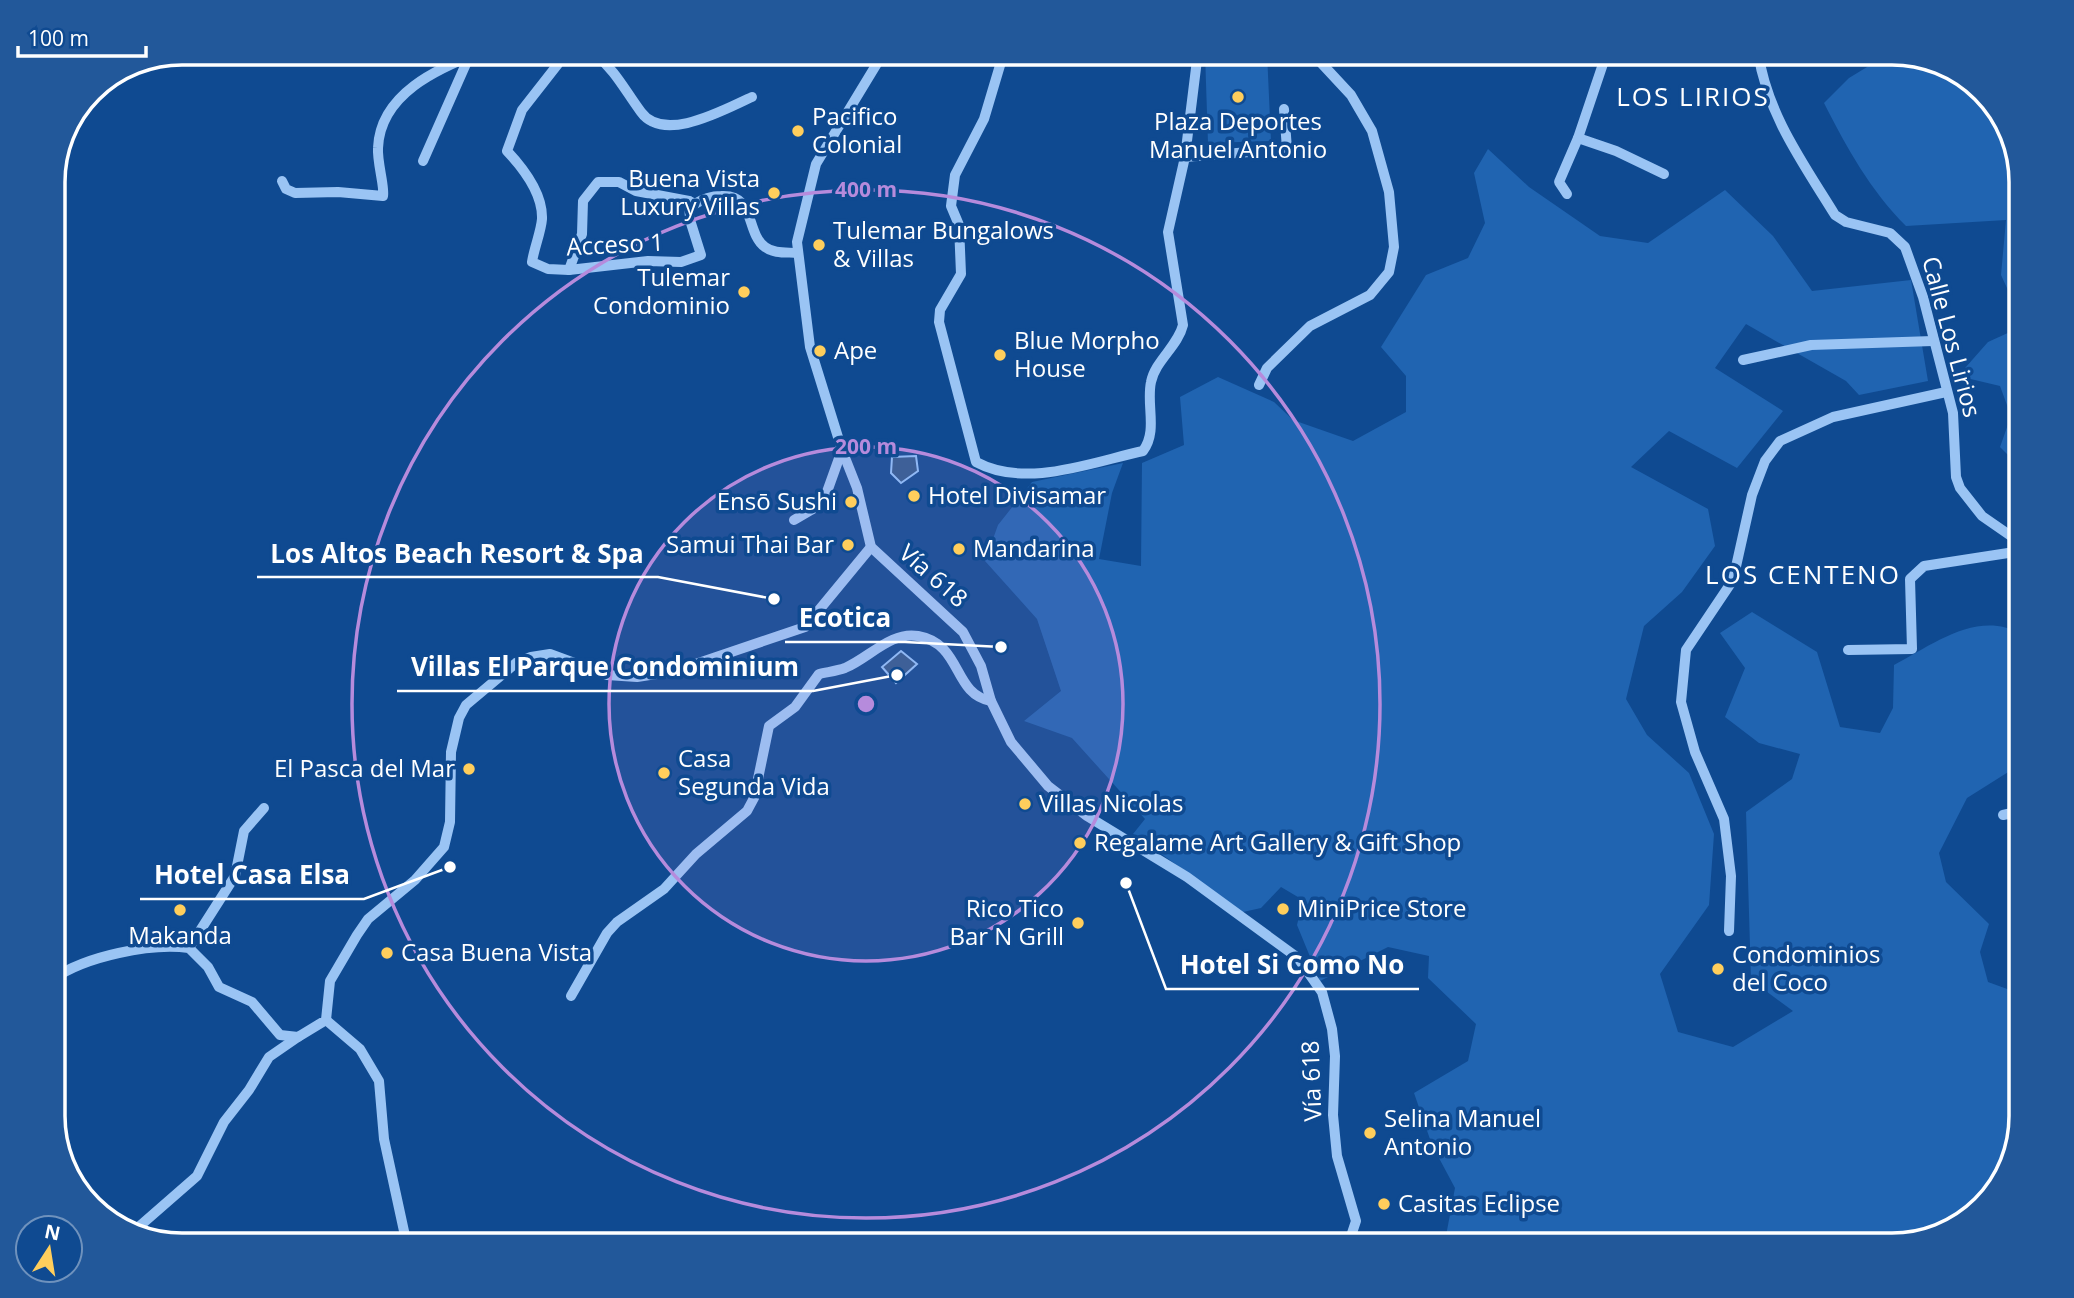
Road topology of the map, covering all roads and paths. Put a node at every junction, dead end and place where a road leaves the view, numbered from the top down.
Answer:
1 (452, 65) edge
2 (465, 65) edge
3 (557, 65) edge
4 (608, 65) edge
5 (876, 65) edge
6 (1000, 65) edge
7 (1196, 65) edge
8 (1323, 65) edge
9 (1603, 65) edge
10 (1761, 65) edge
11 (752, 97) dead end
12 (1284, 109) dead end
13 (1578, 138) junction
14 (1185, 157) junction
15 (423, 161) dead end
16 (1664, 174) dead end
17 (282, 181) dead end
18 (1567, 194) dead end
19 (689, 201) junction
20 (798, 253) junction
21 (569, 270) junction
22 (1933, 341) junction
23 (1743, 360) dead end
24 (1259, 385) dead end
25 (1946, 392) junction
26 (842, 450) junction
27 (794, 520) dead end
28 (2009, 535) edge
29 (871, 547) junction
30 (2009, 553) edge
31 (1848, 650) dead end
32 (990, 701) junction
33 (264, 808) dead end
34 (2009, 814) edge
35 (2003, 815) dead end
36 (1729, 931) dead end
37 (189, 948) junction
38 (65, 974) edge
39 (572, 996) dead end
40 (326, 1020) junction
41 (298, 1037) junction
42 (141, 1225) edge
43 (404, 1233) edge
44 (1352, 1233) edge

1 - 17 street
2 - 15 street
3 - 21 street, Acceso 1
4 - 11 street
5 - 20 street, Vía 618
6 - 14 street
7 - 14 street
8 - 24 street
9 - 13 street
10 - 22 street, Calle Los Lirios
12 - 14 street
13 - 16 street
13 - 18 street
19 - 20 street
19 - 21 street
19 - 21 street, Acceso 1
20 - 26 street, Vía 618
22 - 23 street
22 - 25 street, Calle Los Lirios
25 - 28 street, Calle Los Lirios
25 - 36 street
26 - 27 street
26 - 29 street, Vía 618
29 - 32 street, Vía 618
29 - 40 street
30 - 31 street
32 - 39 street
32 - 44 street, Vía 618
33 - 37 street
34 - 35 street
37 - 38 street
37 - 41 street
40 - 41 street
40 - 43 street
41 - 42 street

